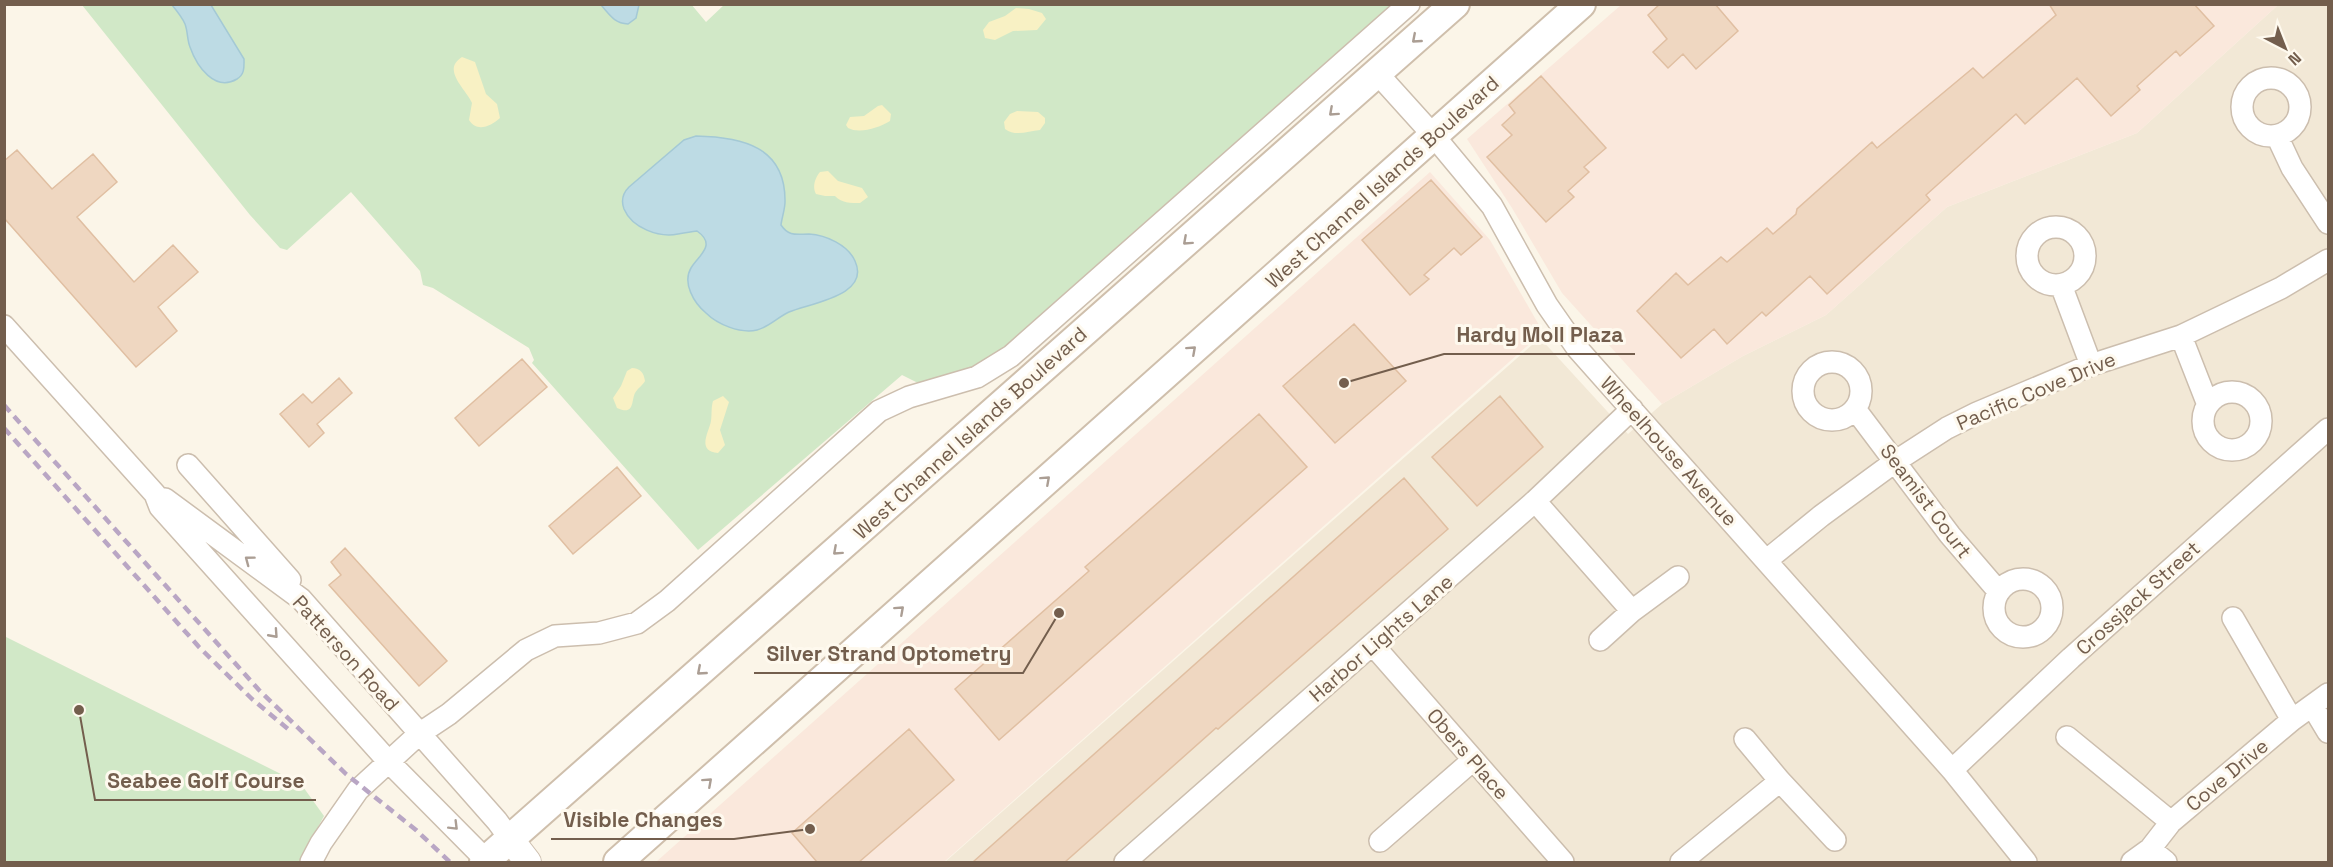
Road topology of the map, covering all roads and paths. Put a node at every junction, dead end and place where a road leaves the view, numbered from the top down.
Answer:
1 (1409, 4) edge
2 (1455, 4) edge
3 (1581, 4) edge
4 (1377, 73) junction
5 (1433, 135) junction
6 (2277, 136) dead end
7 (2328, 223) edge
8 (2328, 260) edge
9 (2061, 285) dead end
10 (4, 326) edge
11 (2181, 336) junction
12 (2091, 365) junction
13 (2208, 405) dead end
14 (1632, 409) junction
15 (1855, 409) dead end
16 (2328, 429) edge
17 (1896, 461) junction
18 (188, 465) dead end
19 (155, 494) junction
20 (1535, 501) junction
21 (1767, 560) junction
22 (1678, 576) dead end
23 (1999, 592) dead end
24 (301, 599) junction
25 (1632, 611) junction
26 (2233, 618) dead end
27 (1600, 640) dead end
28 (1373, 645) junction
29 (2321, 700) edge
30 (2292, 720) junction
31 (2328, 732) edge
32 (419, 734) junction
33 (2067, 737) dead end
34 (1745, 738) dead end
35 (1473, 760) junction
36 (388, 761) junction
37 (1952, 770) junction
38 (1780, 781) junction
39 (2171, 822) junction
40 (510, 840) junction
41 (1835, 840) dead end
42 (1380, 841) dead end
43 (2150, 849) junction
44 (311, 862) edge
45 (486, 862) edge
46 (528, 862) edge
47 (618, 862) edge
48 (1125, 862) edge
49 (1563, 862) edge
50 (1681, 862) edge
51 (2026, 862) edge
52 (2132, 862) edge
53 (2166, 862) edge

1 - 32 street
2 -> 4 main road, West Channel Islands Boulevard
3 - 5 main road, West Channel Islands Boulevard
4 - 5 street, Wheelhouse Avenue
4 -> 40 main road, West Channel Islands Boulevard
5 - 14 street, Wheelhouse Avenue
47 -> 5 main road, West Channel Islands Boulevard
6 - 7 street
8 - 11 street, Pacific Cove Drive
9 - 12 street
10 - 19 street, Patterson Road
11 - 12 street, Pacific Cove Drive
11 - 13 street
12 - 17 street, Pacific Cove Drive
14 - 20 street, Harbor Lights Lane
14 - 21 street, Wheelhouse Avenue
15 - 17 street, Seamist Court
16 - 37 street, Crossjack Street
17 - 21 street, Pacific Cove Drive
17 - 23 street, Seamist Court
18 - 24 street
24 -> 19 street, Patterson Road
19 -> 36 street, Patterson Road
20 - 25 street
20 - 28 street, Harbor Lights Lane
21 - 37 street, Wheelhouse Avenue
22 - 25 street
24 - 32 street, Patterson Road
25 - 27 street
26 - 30 street
28 - 35 street, Obers Place
28 - 48 street, Harbor Lights Lane
29 - 30 street, Cove Drive
29 - 31 street
30 - 39 street, Cove Drive
32 - 36 street
32 - 40 street, Patterson Road
33 - 39 street
34 - 38 street
35 - 42 street
35 - 49 street, Obers Place
36 - 44 street
36 -> 45 street, Patterson Road
37 - 51 street, Wheelhouse Avenue
38 - 41 street
38 - 50 street
39 - 43 street, Cove Drive
40 - 45 main road, West Channel Islands Boulevard
40 - 46 street
43 - 52 street, Cove Drive
43 - 53 street

